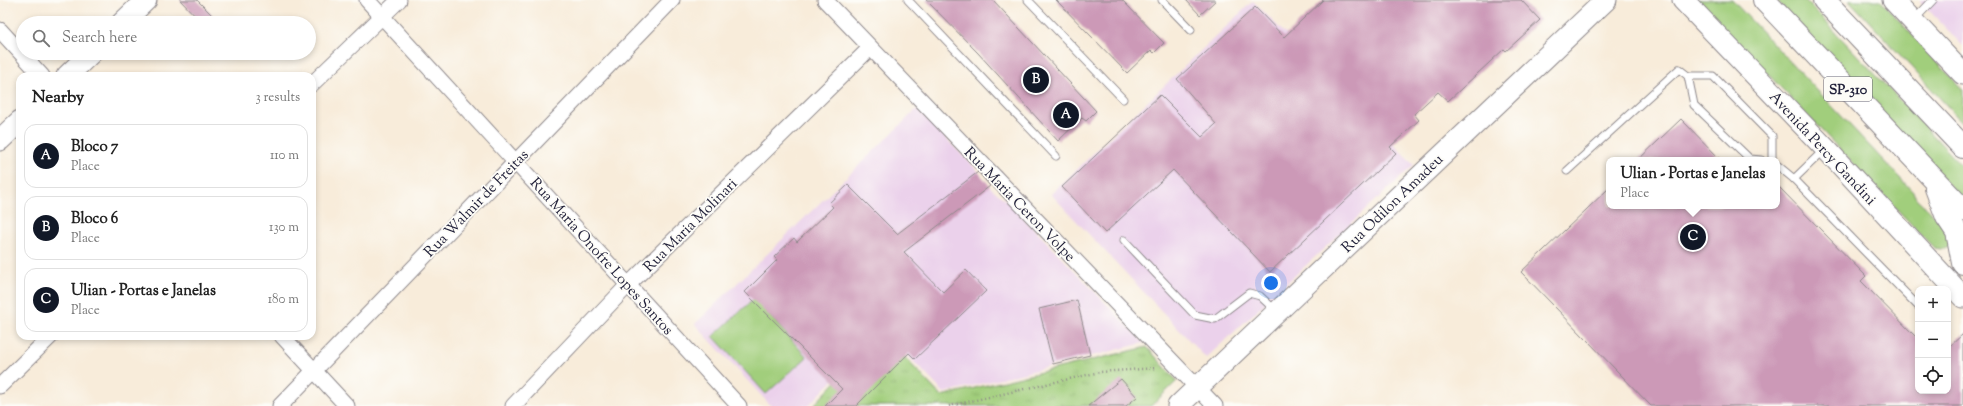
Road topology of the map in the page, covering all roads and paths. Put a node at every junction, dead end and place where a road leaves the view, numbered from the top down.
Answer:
1 (146, 0) edge
2 (367, 0) edge
3 (399, 0) edge
4 (672, 0) edge
5 (825, 0) edge
6 (908, 0) edge
7 (1028, 0) edge
8 (1162, 0) edge
9 (1606, 0) edge
10 (1682, 0) edge
11 (1764, 0) edge
12 (1824, 0) edge
13 (1893, 0) edge
14 (1933, 0) edge
15 (129, 16) edge
16 (382, 17) junction
17 (1913, 21) junction
18 (0, 30) edge
19 (1191, 30) dead end
20 (16, 48) edge
21 (870, 48) junction
22 (27, 60) edge
23 (84, 60) edge
24 (38, 72) edge
25 (71, 72) edge
26 (1963, 74) edge
27 (1688, 76) junction
28 (316, 80) edge
29 (1123, 99) dead end
30 (16, 125) edge
31 (0, 140) edge
32 (1959, 141) edge
33 (1826, 149) junction
34 (1056, 156) dead end
35 (1748, 157) edge
36 (1772, 157) edge
37 (516, 162) junction
38 (1780, 167) edge
39 (1567, 171) dead end
40 (1932, 177) junction
41 (1794, 179) junction
42 (1963, 210) edge
43 (1124, 240) dead end
44 (1963, 263) edge
45 (628, 285) junction
46 (1963, 297) edge
47 (1915, 303) edge
48 (1278, 312) junction
49 (47, 340) edge
50 (286, 340) edge
51 (1172, 363) junction
52 (314, 371) junction
53 (0, 386) edge
54 (1197, 388) junction
55 (280, 406) edge
56 (347, 406) edge
57 (513, 406) edge
58 (739, 406) edge
59 (949, 406) edge
60 (1178, 406) edge
61 (1216, 406) edge

1 - 15 street
2 - 16 street, Rua Maria Onofre Lopes Santos
3 - 16 street
4 - 37 street, Rua Walmir de Freitas
5 - 21 street, Rua Maria Ceron Volpe
6 - 34 lane
7 - 29 lane
8 - 19 lane
9 - 48 street, Rua Odilon Amadeu
10 - 33 street, Avenida Percy Gandini
11 - 40 highway, SP-310
12 - 32 highway, SP-310
13 - 17 street
14 - 17 lane
16 - 28 street
16 - 37 street, Rua Maria Onofre Lopes Santos
17 - 26 street
18 - 20 street
21 - 45 street, Rua Maria Molinari
21 - 51 street, Rua Maria Ceron Volpe
22 - 24 street
23 - 25 street
27 - 35 lane
27 - 36 lane
27 - 39 lane
30 - 31 street
33 - 41 lane
33 - 46 street, Avenida Percy Gandini
37 - 45 street, Rua Maria Onofre Lopes Santos
37 - 52 street, Rua Walmir de Freitas
38 - 41 lane
40 - 42 highway, SP-310
40 - 44 highway
41 - 47 lane
43 - 48 lane
45 - 57 street, Rua Maria Molinari
45 - 58 street, Rua Maria Onofre Lopes Santos
48 - 54 street, Rua Odilon Amadeu
49 - 53 street
50 - 52 street
51 - 54 street, Rua Maria Ceron Volpe
51 - 59 path
52 - 55 street, Rua Walmir de Freitas
52 - 56 street
54 - 60 street, Rua Odilon Amadeu
54 - 61 street, Rua Maria Ceron Volpe

